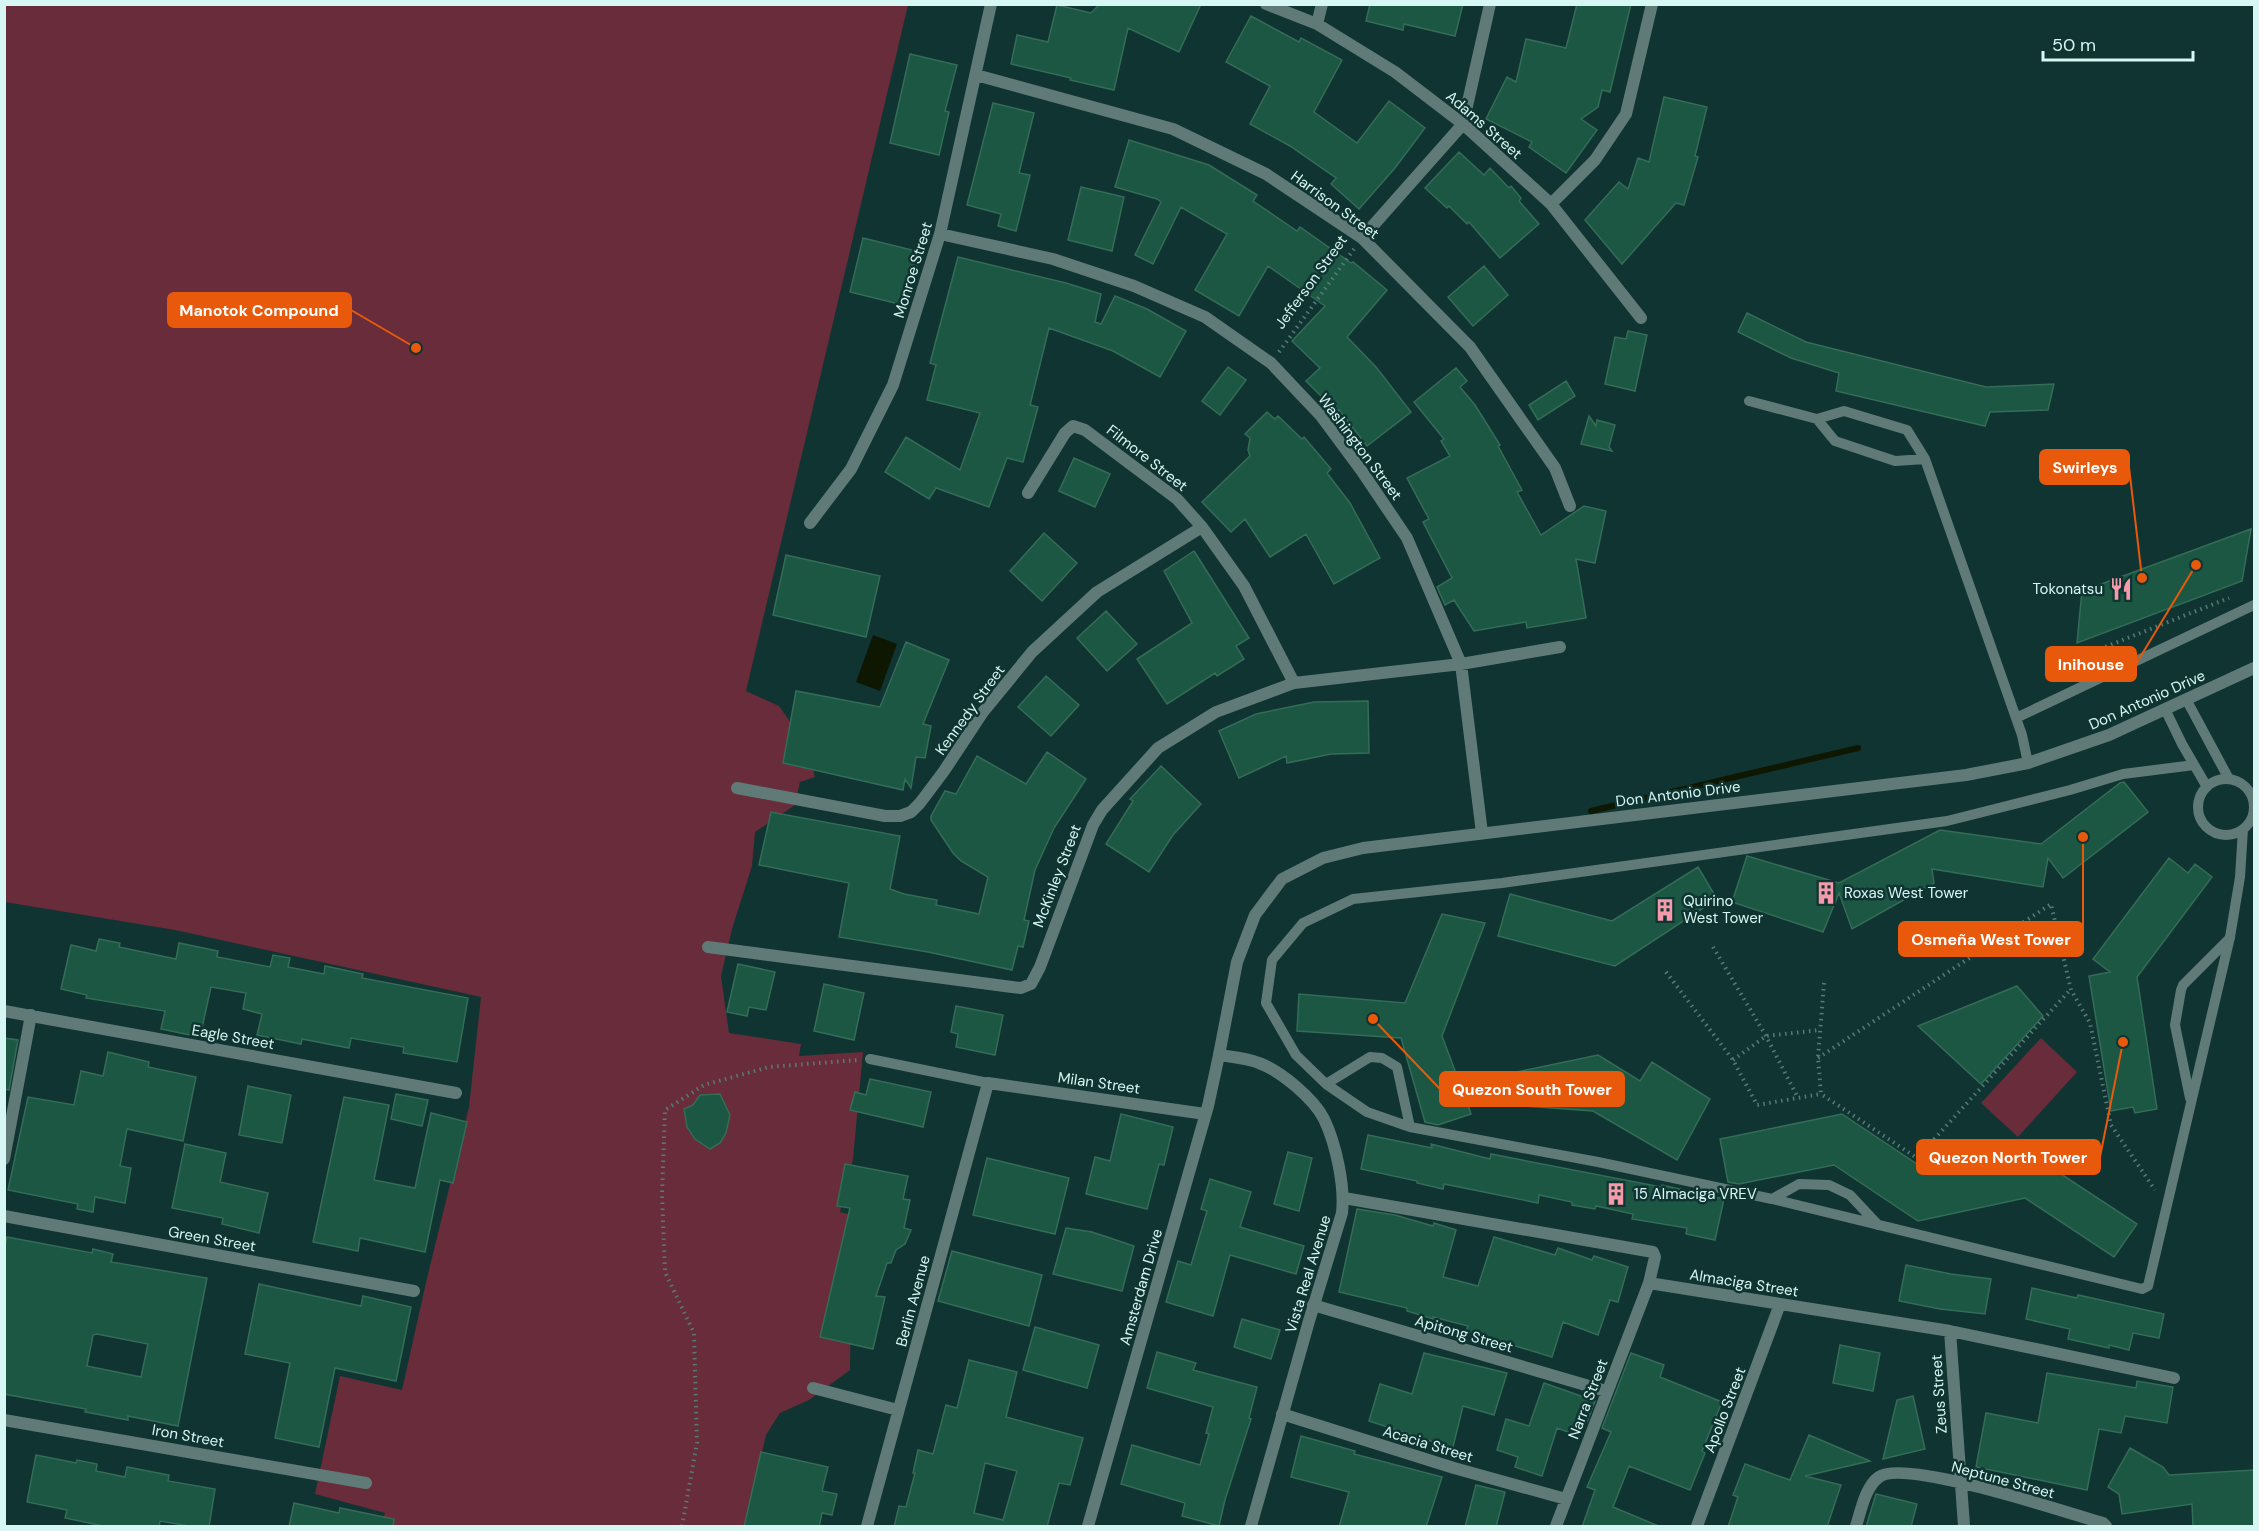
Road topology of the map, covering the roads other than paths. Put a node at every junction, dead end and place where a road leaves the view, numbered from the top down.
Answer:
1 (991, 4) edge
2 (1266, 4) edge
3 (1322, 4) edge
4 (1490, 4) edge
5 (1652, 4) edge
6 (1317, 24) junction
7 (976, 75) junction
8 (1463, 124) junction
9 (1551, 204) junction
10 (940, 234) junction
11 (1362, 238) junction
12 (1641, 318) dead end
13 (1749, 401) dead end
14 (1817, 420) junction
15 (1925, 459) junction
16 (1028, 493) dead end
17 (1570, 506) dead end
18 (810, 523) dead end
19 (1202, 527) junction
20 (2254, 605) edge
21 (1560, 647) dead end
22 (1461, 664) junction
23 (2254, 668) edge
24 (1294, 683) junction
25 (2186, 699) junction
26 (2165, 709) junction
27 (2016, 718) junction
28 (2028, 763) junction
29 (2194, 765) junction
30 (2229, 779) junction
31 (2207, 787) junction
32 (737, 788) dead end
33 (2243, 829) junction
34 (1482, 833) junction
35 (2230, 937) junction
36 (708, 947) dead end
37 (4, 1011) edge
38 (31, 1016) junction
39 (1219, 1055) junction
40 (870, 1059) road end
41 (988, 1083) junction
42 (1326, 1084) junction
43 (456, 1093) dead end
44 (2191, 1103) junction
45 (1205, 1114) junction
46 (1410, 1127) junction
47 (4, 1159) edge
48 (1344, 1198) junction
49 (1772, 1199) junction
50 (4, 1216) edge
51 (1878, 1225) junction
52 (1649, 1283) junction
53 (414, 1291) dead end
54 (1780, 1304) junction
55 (1313, 1305) junction
56 (1950, 1331) junction
57 (2174, 1378) dead end
58 (813, 1388) dead end
59 (1606, 1391) junction
60 (898, 1410) junction
61 (1282, 1414) junction
62 (4, 1420) edge
63 (1961, 1481) junction
64 (366, 1483) dead end
65 (1566, 1499) junction
66 (2104, 1525) edge
67 (867, 1527) edge
68 (1089, 1527) edge
69 (1251, 1527) edge
70 (1556, 1527) edge
71 (1697, 1527) edge
72 (1856, 1527) edge
73 (1964, 1527) edge

1 - 7 street, Monroe Street
2 - 6 street, Adams Street
3 - 6 street
4 - 8 street, Jefferson Street
5 - 9 street
6 - 8 street, Adams Street
7 - 10 street, Monroe Street
7 - 11 street, Harrison Street
8 - 9 street, Adams Street
8 - 11 street, Jefferson Street
9 - 12 street, Adams Street
10 - 18 street, Monroe Street
10 - 22 street, Washington Street
11 - 17 street, Harrison Street
13 - 14 lane
14 - 15 lane
14 - 15 lane
15 - 27 lane
16 - 19 street, Filmore Street
19 - 24 street, Filmore Street
19 - 32 street, Kennedy Street
20 - 27 lane
21 - 22 street, McKinley Street
22 - 24 street, McKinley Street
22 - 34 street, Washington Street
23 - 25 street, Don Antonio Drive
24 - 36 street, McKinley Street
25 - 26 street, Don Antonio Drive
25 - 30 lane
26 - 28 street, Don Antonio Drive
26 - 29 lane
27 - 28 lane
28 - 34 street, Don Antonio Drive
29 - 31 lane
29 - 42 lane
30 - 31 lane
30 - 33 lane
31 - 33 lane
33 - 35 lane
34 - 39 street, Don Antonio Drive
35 - 44 lane
35 - 44 lane
37 - 38 street, Eagle Street
38 - 43 street, Eagle Street
38 - 47 street
39 - 45 street, Amsterdam Drive
39 - 48 street, Vista Real Avenue
40 - 41 lane
41 - 45 street, Milan Street
41 - 60 street, Berlin Avenue
42 - 46 lane
42 - 46 lane
44 - 51 lane
45 - 68 street, Amsterdam Drive
46 - 49 lane
48 - 52 street
48 - 55 street, Vista Real Avenue
49 - 51 lane
49 - 51 lane
50 - 53 street, Green Street
52 - 54 street, Almaciga Street
52 - 59 street, Narra Street
54 - 56 street, Almaciga Street
54 - 71 street, Apollo Street
55 - 59 street, Apitong Street
55 - 61 street, Vista Real Avenue
56 - 57 street, Almaciga Street
56 - 63 street, Zeus Street
58 - 60 street
59 - 65 street, Narra Street
60 - 67 street, Berlin Avenue
61 - 65 street, Acacia Street
61 - 69 street, Vista Real Avenue
62 - 64 street, Iron Street
63 - 66 street, Neptune Street
63 - 72 street, Neptune Street
63 - 73 street, Zeus Street
65 - 70 street, Narra Street

